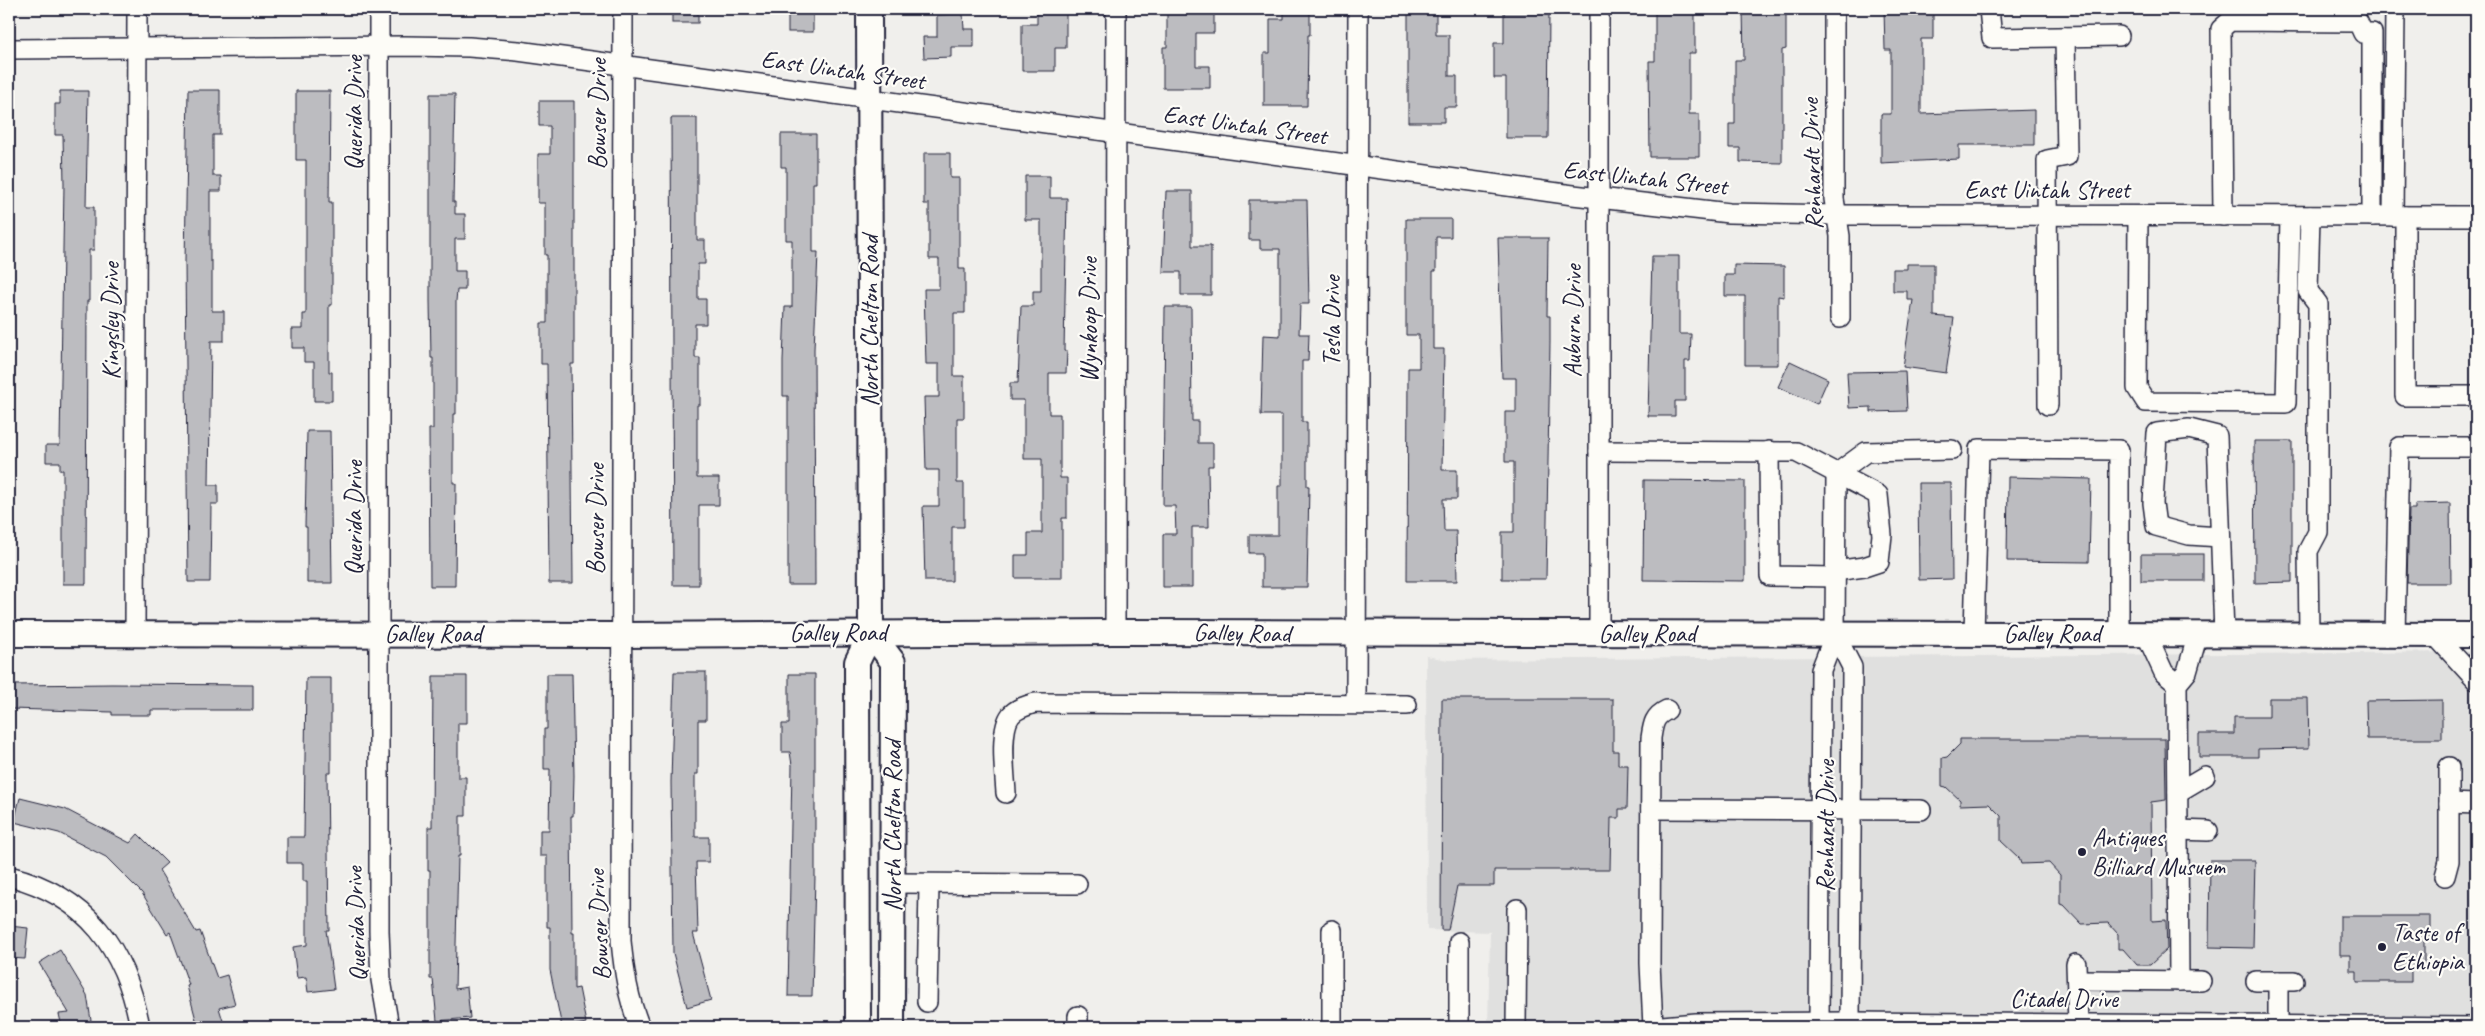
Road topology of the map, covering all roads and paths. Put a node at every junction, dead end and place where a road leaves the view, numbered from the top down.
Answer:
1 (137, 9) edge
2 (378, 9) edge
3 (623, 9) edge
4 (869, 9) edge
5 (1116, 9) edge
6 (1358, 9) edge
7 (1600, 9) edge
8 (1834, 9) edge
9 (1989, 9) edge
10 (2395, 9) edge
11 (2119, 36) dead end
12 (2065, 37) junction
13 (378, 46) junction
14 (137, 48) junction
15 (9, 49) edge
16 (623, 65) junction
17 (868, 99) junction
18 (1114, 132) junction
19 (1357, 166) junction
20 (1598, 199) junction
21 (2048, 214) junction
22 (1837, 215) junction
23 (2138, 216) junction
24 (2223, 216) junction
25 (2290, 216) junction
26 (2310, 216) junction
27 (2372, 216) junction
28 (2399, 216) junction
29 (2476, 216) edge
30 (1840, 318) dead end
31 (2476, 396) edge
32 (2048, 405) dead end
33 (2476, 447) edge
34 (1952, 450) dead end
35 (1599, 451) junction
36 (1769, 451) junction
37 (1836, 474) junction
38 (2220, 536) junction
39 (1835, 574) junction
40 (1114, 632) junction
41 (871, 633) junction
42 (9, 634) edge
43 (135, 634) junction
44 (379, 634) junction
45 (1357, 634) junction
46 (1599, 634) junction
47 (1834, 634) junction
48 (1974, 634) junction
49 (2119, 634) junction
50 (2146, 634) junction
51 (2198, 634) junction
52 (2224, 634) junction
53 (2309, 634) junction
54 (621, 635) junction
55 (2396, 635) junction
56 (2435, 635) junction
57 (2476, 635) edge
58 (2476, 680) edge
59 (2177, 684) junction
60 (1356, 704) junction
61 (1407, 705) dead end
62 (1667, 710) dead end
63 (2449, 767) dead end
64 (2205, 776) dead end
65 (2178, 792) junction
66 (1006, 793) dead end
67 (2449, 803) junction
68 (2476, 804) edge
69 (1651, 809) junction
70 (1820, 809) junction
71 (1851, 810) junction
72 (1921, 810) dead end
73 (2178, 830) junction
74 (2208, 830) dead end
75 (9, 876) edge
76 (2445, 876) dead end
77 (893, 883) junction
78 (929, 884) junction
79 (1077, 884) dead end
80 (1517, 909) dead end
81 (1332, 930) dead end
82 (1459, 942) dead end
83 (2179, 981) junction
84 (2201, 981) dead end
85 (2256, 981) dead end
86 (927, 1002) dead end
87 (1850, 1022) junction
88 (1819, 1023) junction
89 (2078, 1024) junction
90 (1948, 1025) edge
91 (2278, 1026) edge
92 (2476, 1026) edge
93 (140, 1027) edge
94 (386, 1027) edge
95 (640, 1027) edge
96 (858, 1027) edge
97 (892, 1027) edge
98 (1332, 1027) edge
99 (1459, 1027) edge
100 (1516, 1027) edge
101 (1652, 1027) edge

1 - 14 street, Kingsley Drive
2 - 13 street, Querida Drive
3 - 16 street, Bowser Drive
4 - 17 main road, North Chelton Road
5 - 18 street, Wynkoop Drive
6 - 19 street, Tesla Drive
7 - 20 street, Auburn Drive
8 - 22 street, Renhardt Drive
9 - 12 street
10 - 28 street
11 - 12 street
12 - 21 street
13 - 14 street, East Uintah Street
13 - 16 street, East Uintah Street
13 - 44 street, Querida Drive
14 - 15 street, East Uintah Street
14 - 43 street, Kingsley Drive
16 - 17 street, East Uintah Street
16 - 54 street, Bowser Drive
17 - 18 street, East Uintah Street
17 - 41 main road, North Chelton Road
18 - 19 street, East Uintah Street
18 - 40 street, Wynkoop Drive
19 - 20 street, East Uintah Street
19 - 45 street, Tesla Drive
20 - 22 street, East Uintah Street
20 - 35 street, Auburn Drive
21 - 22 street, East Uintah Street
21 - 23 street, East Uintah Street
21 - 32 street
22 - 30 street, Renhardt Drive
23 - 24 street, East Uintah Street
23 - 25 street
24 - 25 street, East Uintah Street
24 - 27 street
25 - 26 street, East Uintah Street
26 - 27 street, East Uintah Street
26 - 53 street
27 - 28 street, East Uintah Street
28 - 29 street, East Uintah Street
28 - 31 street
33 - 55 street
34 - 37 street
35 - 36 street
35 - 46 street, Auburn Drive
36 - 37 street
36 - 39 street
37 - 39 street, Renhardt Drive
37 - 39 street
38 - 38 street
38 - 52 street
39 - 47 street, Renhardt Drive
40 - 41 main road, Galley Road
40 - 45 main road, Galley Road
41 - 54 main road, Galley Road
41 - 77 main road, North Chelton Road
41 - 96 main road, North Chelton Road
42 - 43 main road, Galley Road
43 - 44 main road, Galley Road
44 - 54 main road, Galley Road
44 - 94 street, Querida Drive
45 - 46 main road, Galley Road
45 - 60 street, Tesla Drive
46 - 47 main road, Galley Road
47 - 48 main road, Galley Road
47 - 70 street, Renhardt Drive
47 - 71 street, Renhardt Drive
48 - 49 main road, Galley Road
48 - 49 street
49 - 50 main road, Galley Road
50 - 51 main road, Galley Road
50 - 59 street
51 - 52 main road, Galley Road
51 - 59 street
52 - 53 main road, Galley Road
53 - 55 main road, Galley Road
54 - 95 street, Bowser Drive
55 - 56 main road, Galley Road
56 - 57 main road, Galley Road
56 - 58 street
59 - 65 street
60 - 61 street
60 - 66 street
62 - 69 street
63 - 67 street
64 - 65 street
65 - 73 street
67 - 68 street
67 - 76 street
69 - 70 street
69 - 101 street
70 - 71 street
70 - 88 street, Renhardt Drive
71 - 72 street
71 - 87 street, Renhardt Drive
73 - 74 street
73 - 83 street
75 - 93 street
77 - 78 street
77 - 97 main road, North Chelton Road
78 - 79 street
78 - 86 street
80 - 100 street
81 - 98 street
82 - 99 street
83 - 84 street
83 - 89 street
85 - 91 street
87 - 88 street, Citadel Drive
87 - 90 street, Citadel Drive
88 - 101 street, Citadel Drive
89 - 90 street, Citadel Drive
89 - 91 street, Citadel Drive
91 - 92 street, Citadel Drive

